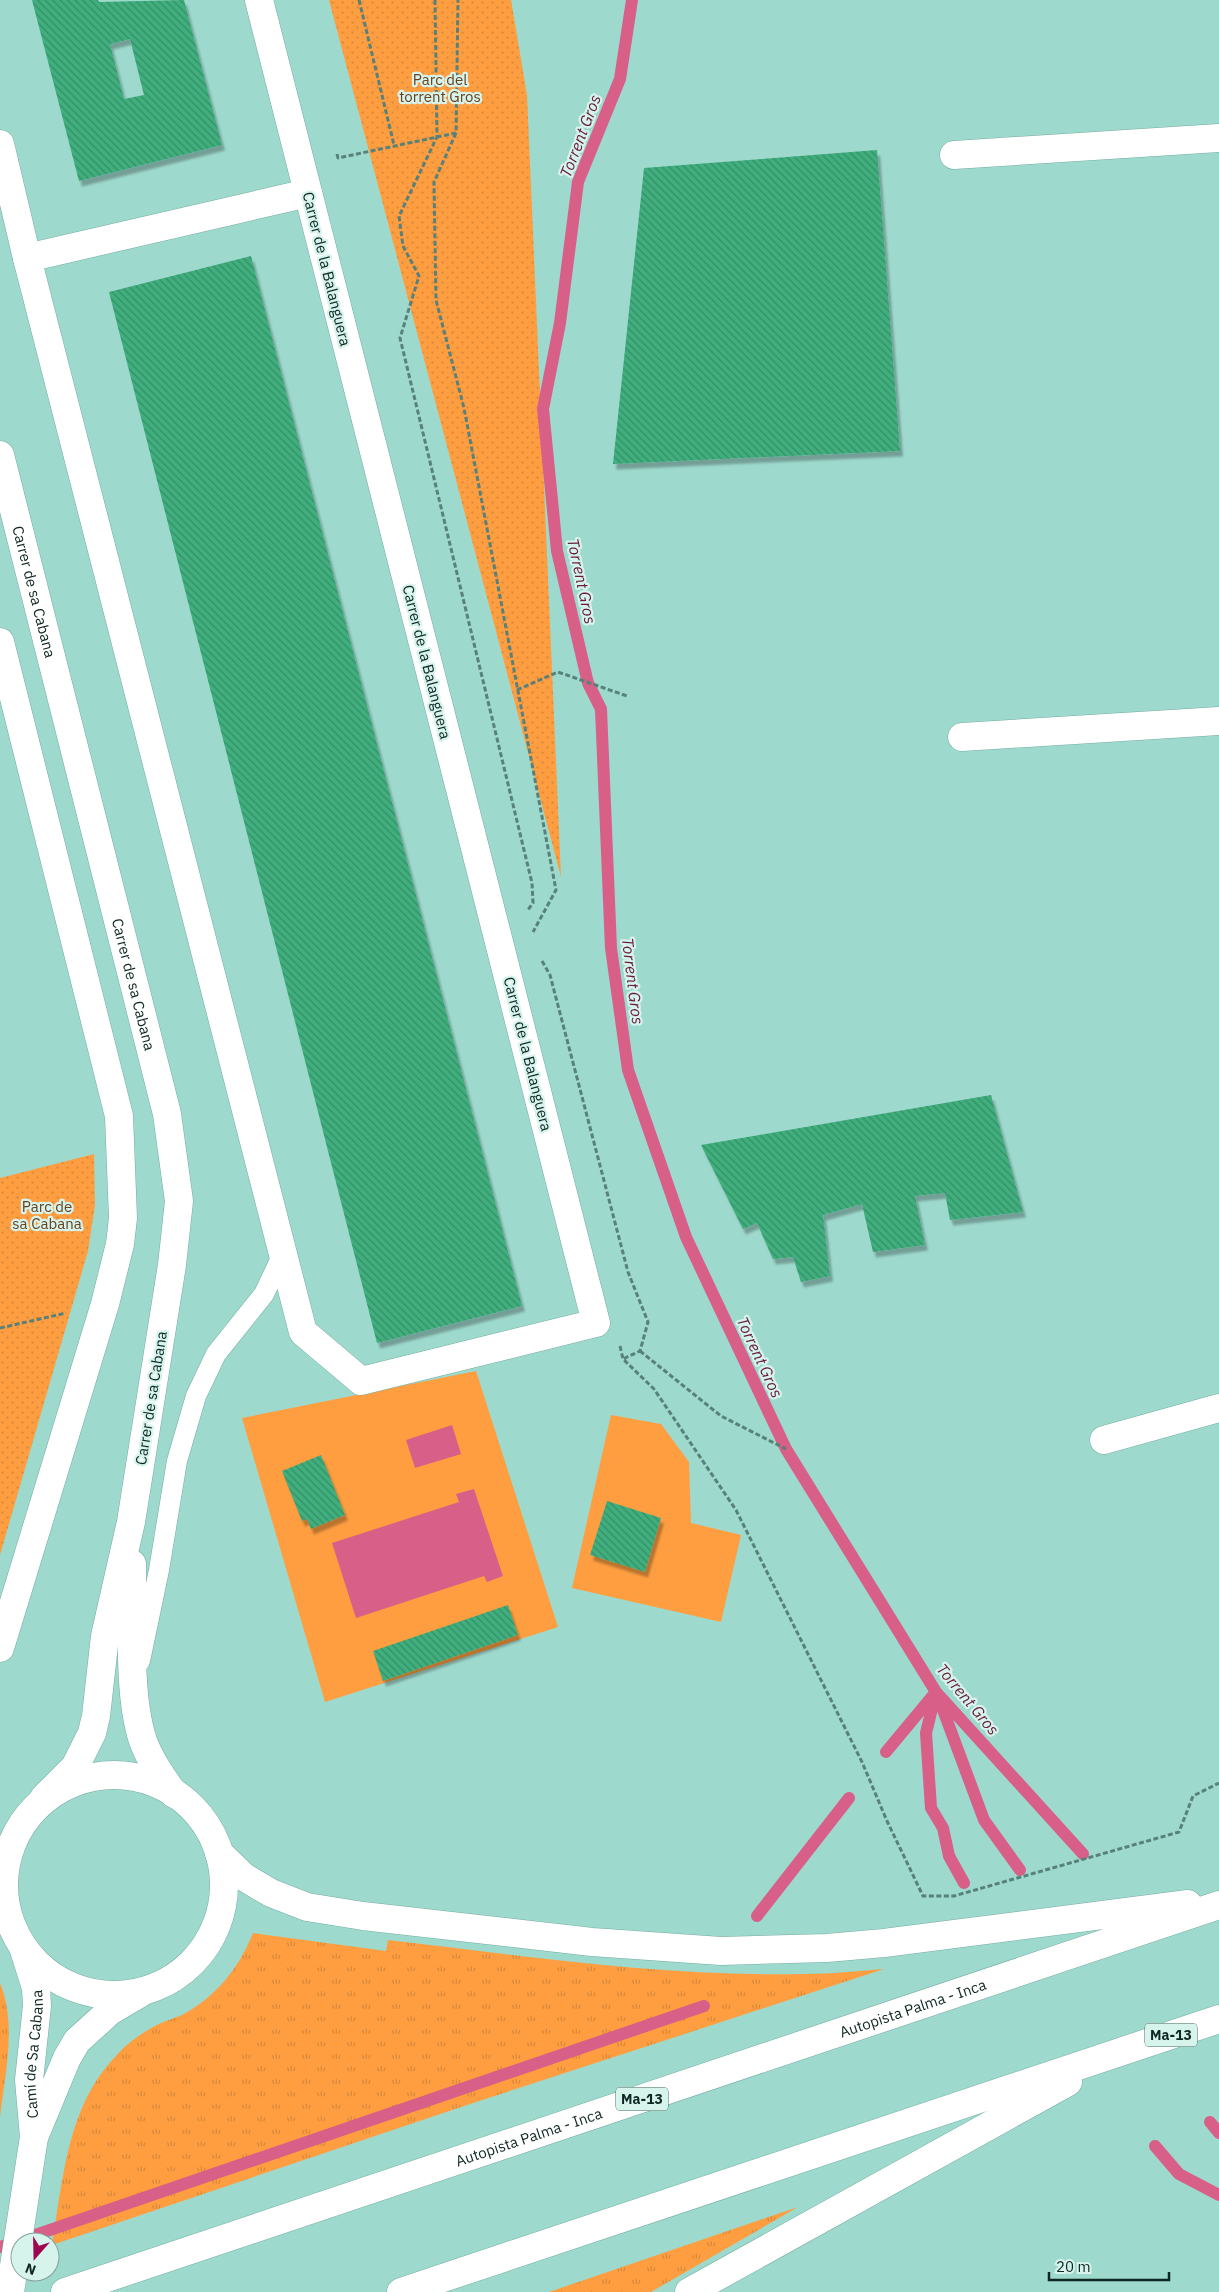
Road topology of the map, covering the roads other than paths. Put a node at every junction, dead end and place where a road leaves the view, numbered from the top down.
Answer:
1 (259, 0) edge
2 (1219, 138) edge
3 (0, 144) edge
4 (954, 155) dead end
5 (308, 193) junction
6 (27, 258) junction
7 (0, 455) edge
8 (0, 642) edge
9 (1219, 721) edge
10 (962, 737) dead end
11 (284, 1254) junction
12 (1219, 1408) edge
13 (1104, 1440) dead end
14 (131, 1522) junction
15 (0, 1648) edge
16 (134, 1690) junction
17 (44, 1798) junction
18 (180, 1801) junction
19 (219, 1853) junction
20 (2, 1881) edge
21 (1219, 1900) edge
22 (1219, 1906) edge
23 (21, 1944) junction
24 (148, 1990) junction
25 (1219, 2019) edge
26 (1122, 2051) junction
27 (34, 2137) junction
28 (10, 2292) edge
29 (65, 2292) edge
30 (401, 2292) edge
31 (689, 2292) edge

1 - 5 main road, Carrer de la Balanguera
2 - 4 main road
3 - 6 main road
5 - 6 main road
5 - 11 main road, Carrer de la Balanguera
6 - 11 main road
7 - 14 main road, Carrer de sa Cabana
8 - 15 main road
9 - 10 main road
11 - 16 lane
12 - 13 main road
14 - 16 main road, Carrer de sa Cabana
14 - 17 main road, Carrer de sa Cabana
16 - 18 main road, Carrer de sa Cabana
17 - 18 main road
17 - 20 main road
18 - 19 main road
19 - 21 main road
19 - 24 main road
20 - 23 main road, Camí de Sa Cabana
22 - 29 main road, Autopista Palma - Inca / Ma-13
23 - 24 main road
23 - 27 main road, Camí de Sa Cabana
24 - 27 main road, Camí de Sa Cabana
25 - 26 main road, Ma-13
26 - 30 main road, Ma-13
26 - 31 main road
27 - 28 main road, Camí de Sa Cabana

